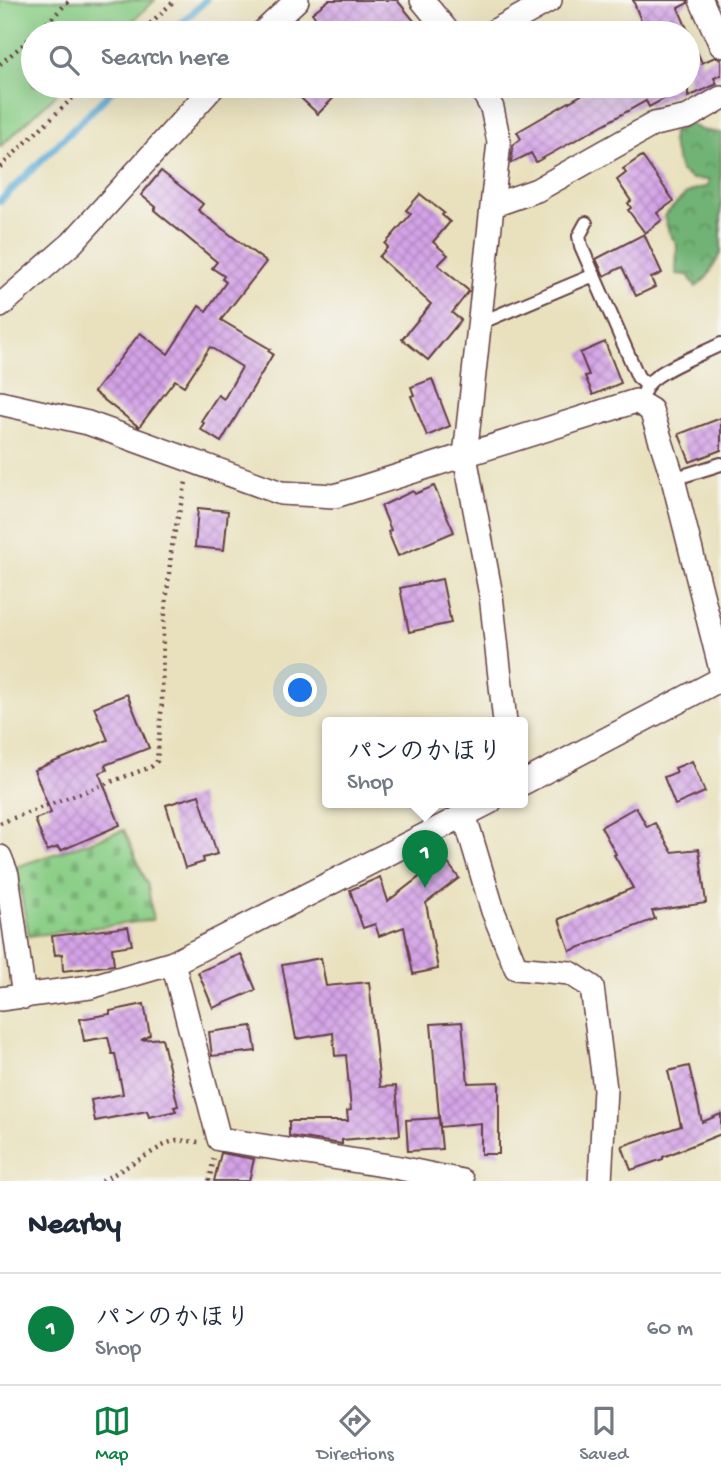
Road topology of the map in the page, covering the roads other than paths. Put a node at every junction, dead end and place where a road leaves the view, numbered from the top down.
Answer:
1 (297, 0) edge
2 (422, 0) edge
3 (550, 0) edge
4 (701, 0) edge
5 (275, 21) edge
6 (439, 21) edge
7 (512, 21) edge
8 (721, 45) edge
9 (203, 98) edge
10 (487, 98) edge
11 (721, 98) edge
12 (494, 205) junction
13 (586, 223) dead end
14 (594, 275) junction
15 (0, 306) edge
16 (481, 323) junction
17 (721, 344) edge
18 (644, 395) junction
19 (0, 403) edge
20 (466, 456) junction
21 (721, 464) edge
22 (673, 479) junction
23 (721, 670) edge
24 (721, 679) edge
25 (504, 717) edge
26 (528, 778) edge
27 (480, 808) edge
28 (465, 817) junction
29 (0, 858) edge
30 (173, 963) junction
31 (24, 997) junction
32 (0, 999) edge
33 (463, 1181) edge
34 (600, 1181) edge

1 - 5 street
2 - 6 street
3 - 7 street
4 - 8 street
9 - 15 street
10 - 12 street
11 - 12 street
12 - 16 street
13 - 14 lane
14 - 16 lane
14 - 18 lane
16 - 20 street
17 - 18 lane
18 - 20 street
18 - 22 street
19 - 20 street
20 - 25 street
21 - 22 lane
22 - 23 street
24 - 26 street
27 - 28 street
28 - 30 street
28 - 34 street
29 - 31 street
30 - 31 street
30 - 33 street
31 - 32 street

